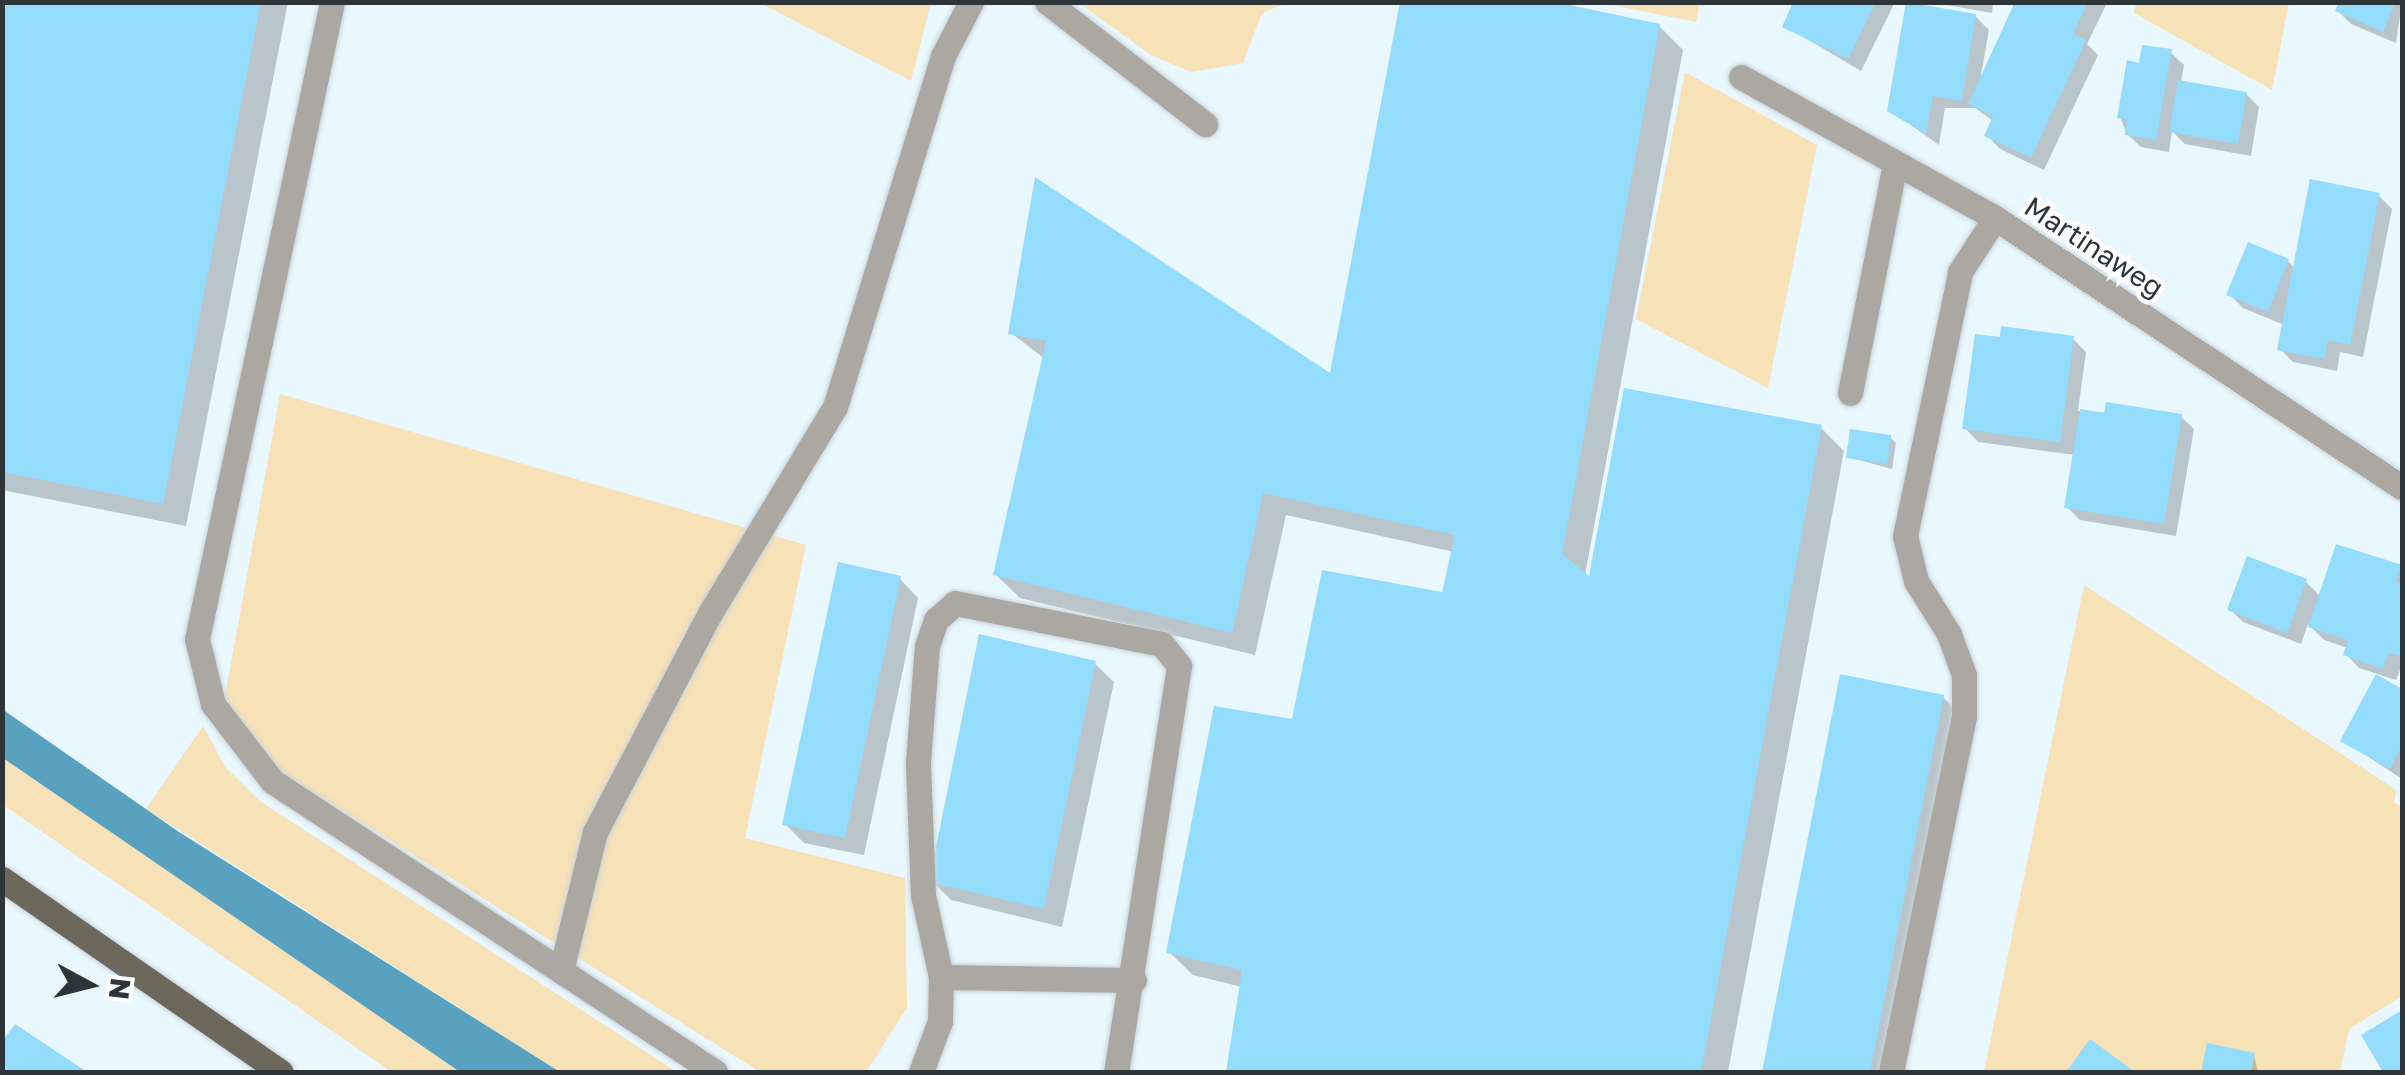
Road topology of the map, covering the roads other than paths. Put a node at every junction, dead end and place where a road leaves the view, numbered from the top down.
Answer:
1 (332, 2) edge
2 (971, 2) edge
3 (1047, 2) edge
4 (1741, 77) dead end
5 (1205, 124) dead end
6 (1895, 163) junction
7 (1995, 218) junction
8 (1850, 393) dead end
9 (2402, 487) edge
10 (2, 879) edge
11 (562, 972) junction
12 (940, 977) junction
13 (1134, 980) junction
14 (282, 1072) edge
15 (715, 1072) edge
16 (921, 1072) edge
17 (1116, 1072) edge
18 (1890, 1072) edge

1 - 11 street
2 - 11 street
3 - 5 street
4 - 6 street, Martinaweg
6 - 7 street, Martinaweg
6 - 8 street
7 - 9 street, Martinaweg
7 - 18 street
10 - 14 main road
11 - 15 street
12 - 13 street
12 - 13 street
12 - 16 street
13 - 17 street

